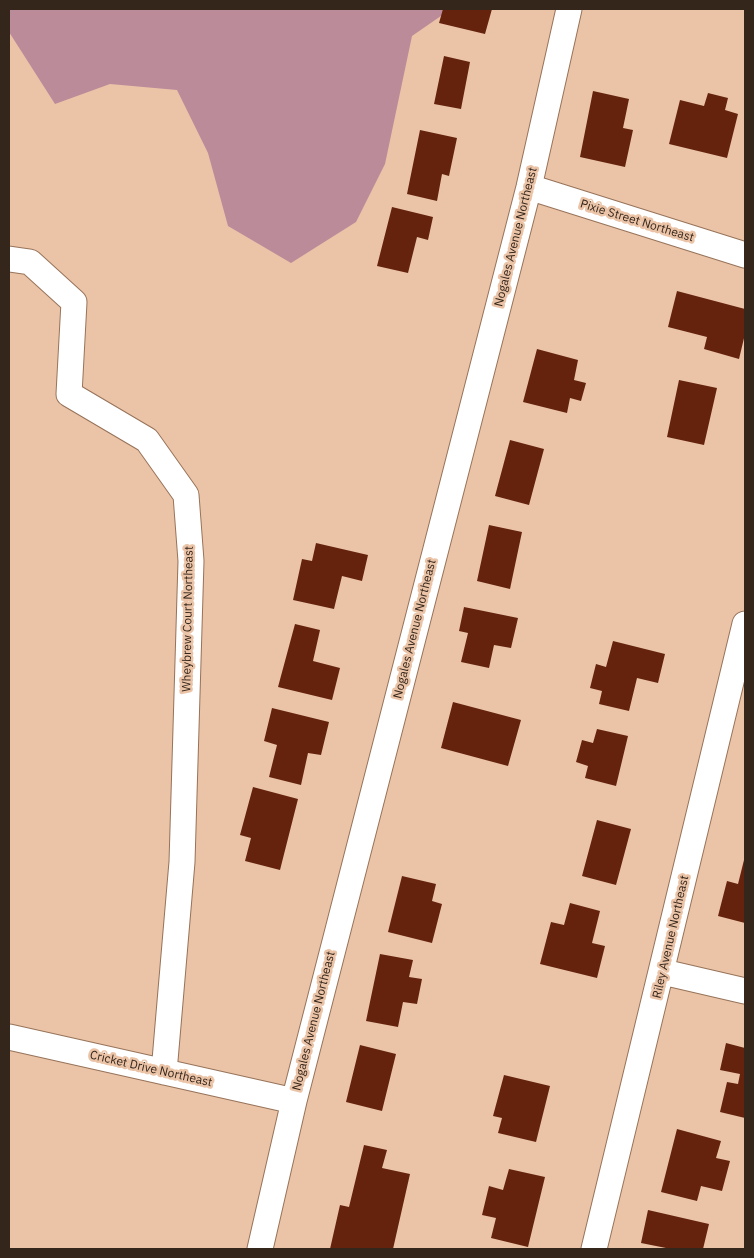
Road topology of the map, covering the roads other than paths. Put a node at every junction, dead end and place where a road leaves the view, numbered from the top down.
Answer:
1 (569, 9) edge
2 (529, 187) junction
3 (745, 255) edge
4 (9, 259) edge
5 (745, 624) edge
6 (662, 972) junction
7 (745, 991) edge
8 (9, 1037) edge
9 (164, 1072) junction
10 (294, 1101) junction
11 (260, 1249) edge
12 (594, 1249) edge

1 - 2 street, Nogales Avenue Northeast
2 - 3 street, Pixie Street Northeast
2 - 10 street, Nogales Avenue Northeast
4 - 9 street, Wheybrew Court Northeast
5 - 6 street, Riley Avenue Northeast
6 - 7 street
6 - 12 street, Riley Avenue Northeast
8 - 9 street, Cricket Drive Northeast
9 - 10 street, Cricket Drive Northeast
10 - 11 street, Nogales Avenue Northeast

